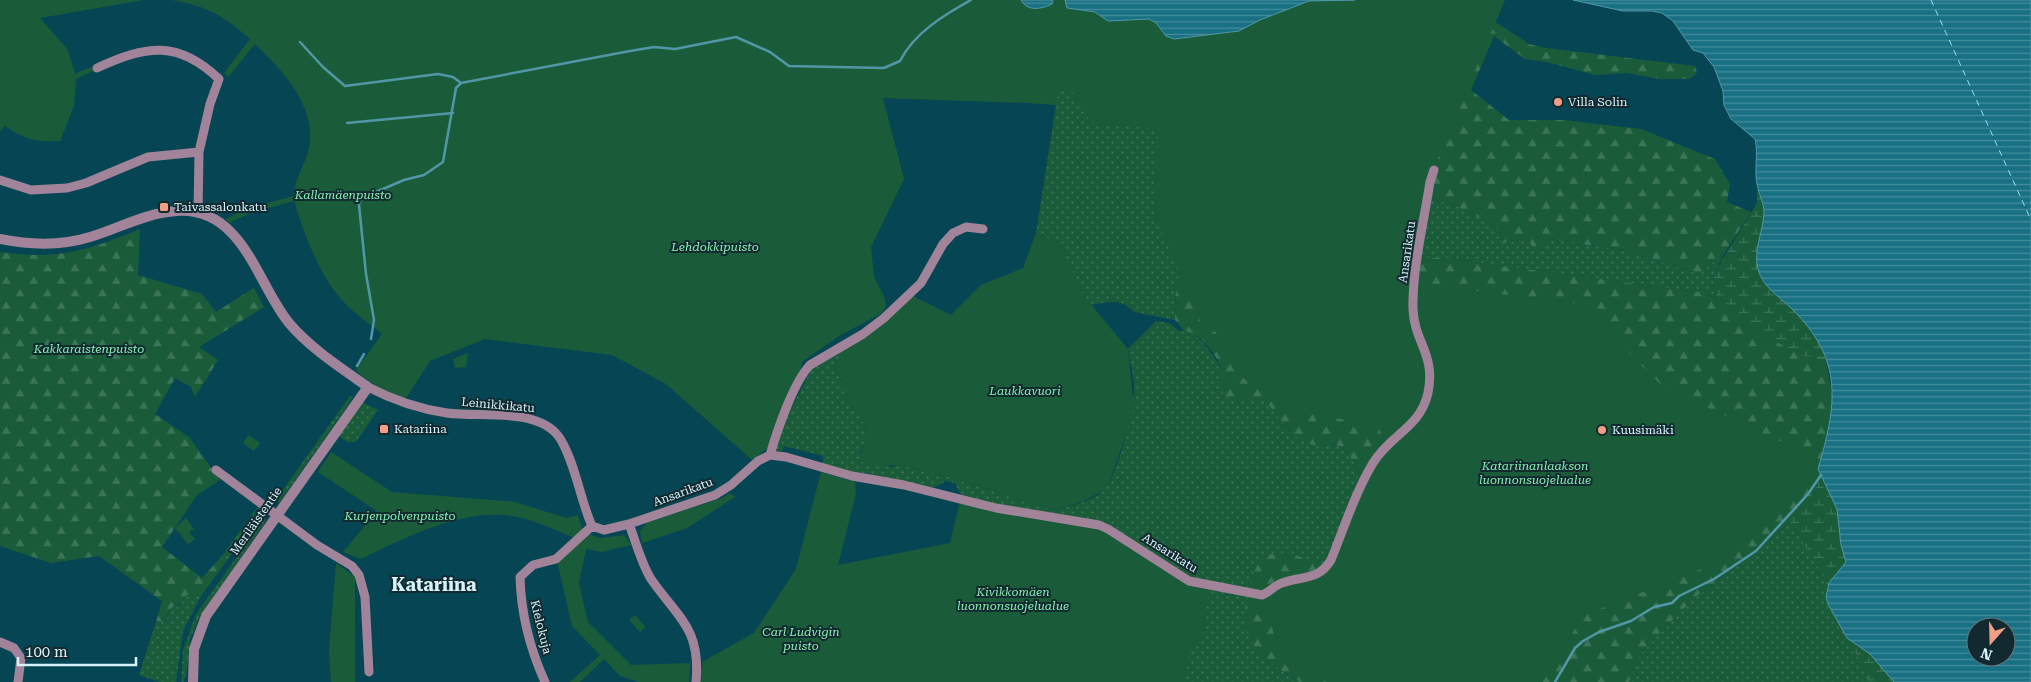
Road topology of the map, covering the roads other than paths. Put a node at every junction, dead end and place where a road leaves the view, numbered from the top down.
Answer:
1 (97, 68) dead end
2 (199, 152) junction
3 (1434, 170) dead end
4 (0, 180) edge
5 (198, 213) junction
6 (983, 229) dead end
7 (0, 240) edge
8 (368, 387) junction
9 (770, 455) junction
10 (216, 470) dead end
11 (276, 515) junction
12 (630, 524) junction
13 (592, 526) junction
14 (0, 642) edge
15 (369, 672) dead end
16 (18, 682) edge
17 (192, 682) edge
18 (545, 682) edge
19 (696, 682) edge

1 - 2 street
2 - 4 street
2 - 5 street
3 - 9 street, Ansarikatu
5 - 7 street
5 - 8 street
6 - 9 street
8 - 11 street, Meriläistentie
8 - 13 street, Leinikkikatu
9 - 12 street, Ansarikatu
10 - 11 street
11 - 15 street
11 - 17 street, Meriläistentie
12 - 13 street, Ansarikatu
12 - 19 street
13 - 18 street, Kielokuja
14 - 16 street

